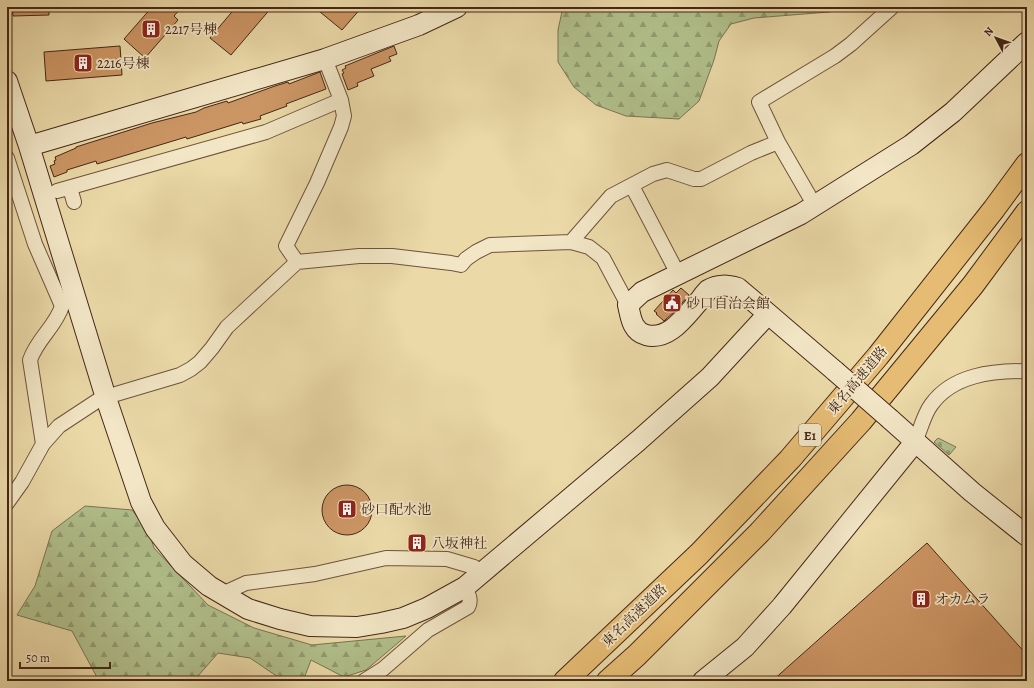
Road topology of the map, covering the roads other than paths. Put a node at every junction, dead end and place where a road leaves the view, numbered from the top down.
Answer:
1 (457, 7) edge
2 (892, 7) edge
3 (430, 13) edge
4 (1027, 42) edge
5 (326, 59) junction
6 (7, 81) edge
7 (341, 100) junction
8 (778, 142) junction
9 (29, 146) junction
10 (7, 158) edge
11 (1027, 164) edge
12 (632, 186) junction
13 (74, 202) dead end
14 (815, 206) junction
15 (1027, 212) edge
16 (571, 242) junction
17 (297, 262) junction
18 (678, 274) junction
19 (69, 303) junction
20 (628, 305) junction
21 (768, 314) junction
22 (1027, 372) edge
23 (106, 398) junction
24 (915, 442) junction
25 (43, 444) junction
26 (7, 503) edge
27 (1027, 536) edge
28 (472, 580) junction
29 (222, 594) junction
30 (364, 681) edge
31 (565, 681) edge
32 (608, 681) edge
33 (703, 681) edge

1 - 3 street
2 - 8 street
3 - 5 street
4 - 14 street
5 - 7 street
5 - 9 street
6 - 9 street
7 - 13 street
7 - 17 street
8 - 12 street
8 - 14 street
9 - 19 street
10 - 19 street
11 - 31 highway, 東名高速道路 / E1
12 - 16 street
12 - 18 street
14 - 18 street
15 - 32 highway, 東名高速道路 / E1
16 - 17 street
16 - 20 street
17 - 23 street
18 - 20 street
19 - 23 street
19 - 25 street
20 - 21 street
21 - 24 street, bridge
21 - 28 street
22 - 24 street
23 - 25 street
23 - 29 street
24 - 27 street
24 - 33 street
25 - 26 street
28 - 29 street
28 - 29 street
28 - 30 street

